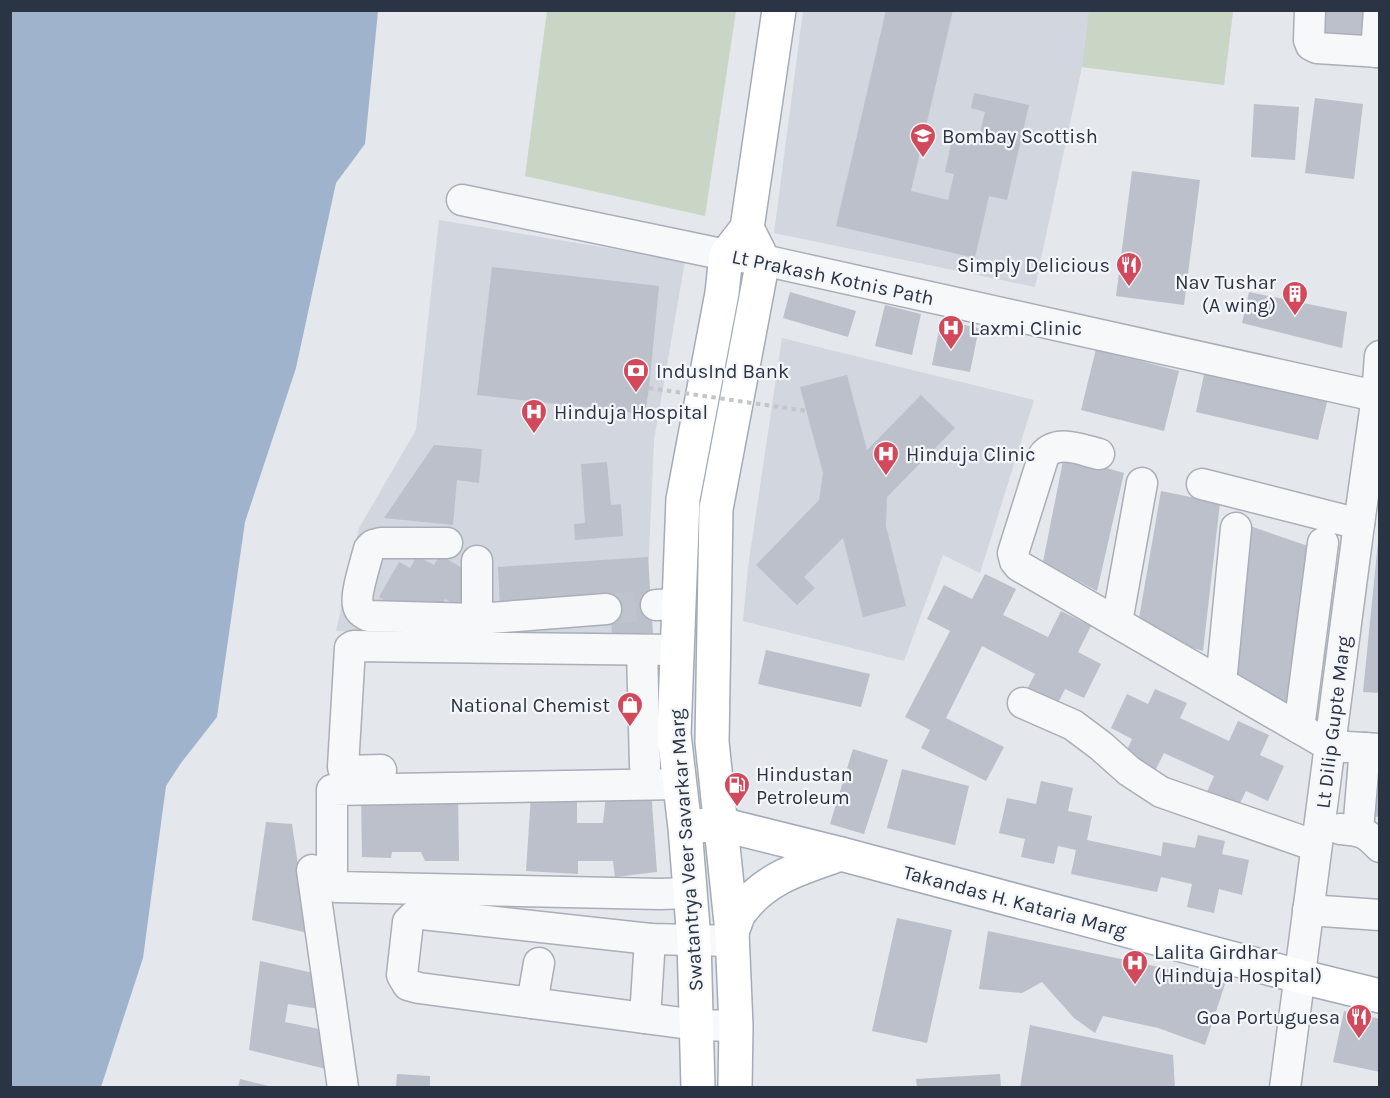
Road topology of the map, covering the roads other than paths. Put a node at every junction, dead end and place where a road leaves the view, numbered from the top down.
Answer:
1 (779, 10) edge
2 (1310, 10) edge
3 (1379, 10) edge
4 (1378, 52) edge
5 (462, 200) dead end
6 (747, 228) junction
7 (726, 255) junction
8 (763, 260) junction
9 (1380, 356) edge
10 (1378, 396) edge
11 (1099, 454) dead end
12 (1142, 483) dead end
13 (1202, 484) dead end
14 (1359, 524) junction
15 (1236, 528) dead end
16 (447, 543) dead end
17 (1323, 543) dead end
18 (477, 561) dead end
19 (606, 609) tunnel mouth
20 (477, 619) junction
21 (1117, 622) junction
22 (642, 650) junction
23 (677, 650) junction
24 (1221, 683) junction
25 (1023, 703) dead end
26 (1299, 728) junction
27 (1330, 746) junction
28 (1372, 749) edge
29 (645, 766) junction
30 (679, 775) junction
31 (720, 824) junction
32 (685, 828) junction
33 (1318, 837) junction
34 (1369, 839) edge
35 (841, 854) junction
36 (312, 870) dead end
37 (690, 893) junction
38 (1308, 910) junction
39 (1380, 915) edge
40 (732, 937) junction
41 (650, 939) junction
42 (694, 940) junction
43 (538, 963) dead end
44 (1298, 976) junction
45 (1380, 996) edge
46 (532, 1003) junction
47 (645, 1018) junction
48 (697, 1024) junction
49 (736, 1026) junction
50 (343, 1088) edge
51 (698, 1088) edge
52 (735, 1088) edge
53 (1285, 1088) edge

1 - 6 main road
2 - 4 street
3 - 4 street
5 - 7 street, Lt Prakash Kotnis Path
6 - 7 main road
6 - 8 main road
7 - 8 street, Lt Prakash Kotnis Path
7 - 23 main road, Swatantrya Veer Savarkar Marg
8 - 10 street, Lt Prakash Kotnis Path
8 - 31 main road, Swatantrya Veer Savarkar Marg
9 - 10 street, Lt Dilip Gupte Marg
10 - 14 street, Lt Dilip Gupte Marg
11 - 21 street
12 - 21 street
13 - 14 street
14 - 27 street, Lt Dilip Gupte Marg
15 - 24 street
16 - 20 street
17 - 26 street
18 - 20 street
19 - 20 street
21 - 24 street
22 - 23 street
22 - 29 street
22 - 29 street
23 - 30 main road, Swatantrya Veer Savarkar Marg
24 - 26 street
25 - 33 street
26 - 27 street
27 - 28 street
27 - 33 street, Lt Dilip Gupte Marg
28 - 34 street
29 - 30 street
30 - 32 main road, Swatantrya Veer Savarkar Marg
30 - 37 street
31 - 32 main road, Takandas H. Kataria Marg
31 - 35 main road, Takandas H. Kataria Marg
31 - 40 main road, Swatantrya Veer Savarkar Marg
32 - 37 main road, Swatantrya Veer Savarkar Marg
33 - 34 street
33 - 38 street, Lt Dilip Gupte Marg
35 - 40 main road
35 - 44 main road, Takandas H. Kataria Marg
36 - 50 street
37 - 42 main road, Swatantrya Veer Savarkar Marg
38 - 39 street
38 - 44 street, Lt Dilip Gupte Marg
40 - 42 street
40 - 49 main road, Swatantrya Veer Savarkar Marg
41 - 42 street
41 - 46 street
41 - 47 street
42 - 48 main road, Swatantrya Veer Savarkar Marg
43 - 46 street
44 - 45 main road, Takandas H. Kataria Marg
44 - 53 street, Lt Dilip Gupte Marg
46 - 47 street
47 - 48 street
48 - 49 street
48 - 51 main road, Swatantrya Veer Savarkar Marg
49 - 52 main road, Swatantrya Veer Savarkar Marg

